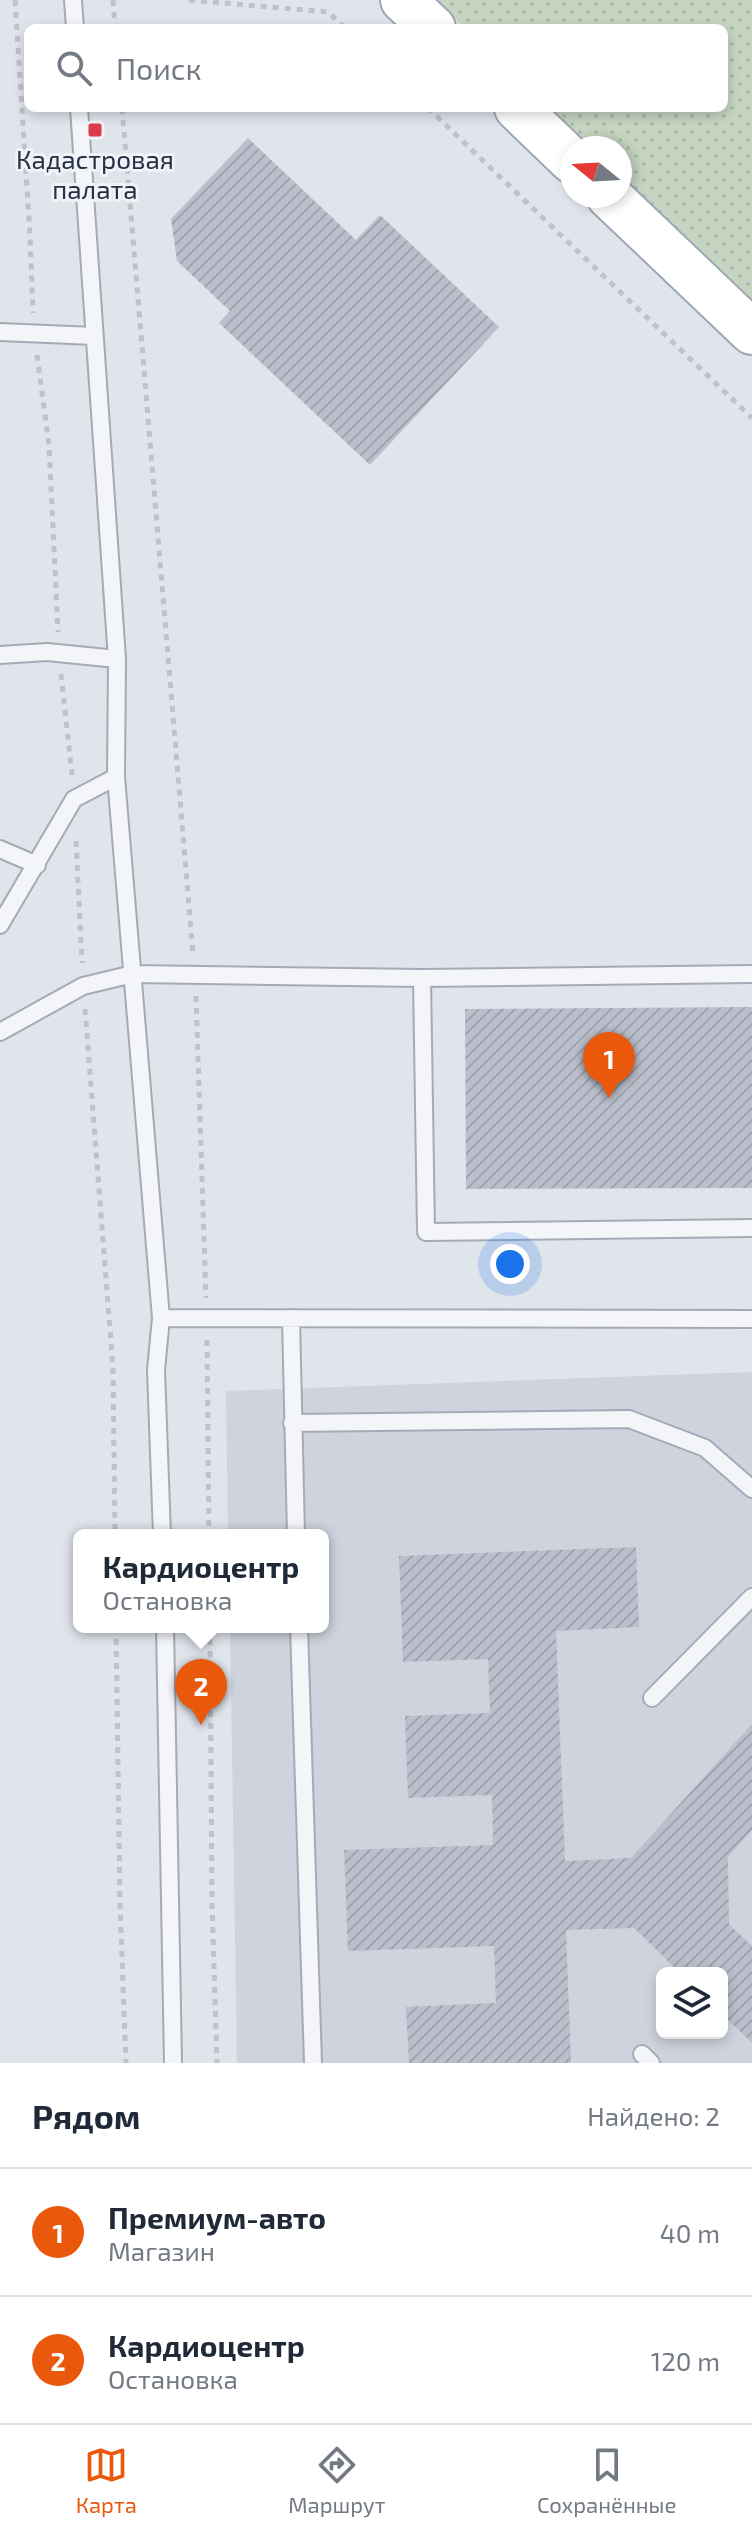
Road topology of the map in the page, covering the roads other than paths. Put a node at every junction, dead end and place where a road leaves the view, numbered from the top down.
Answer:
1 (73, 0) edge
2 (403, 0) edge
3 (75, 24) edge
4 (429, 24) edge
5 (79, 112) edge
6 (521, 112) edge
7 (560, 149) edge
8 (622, 208) edge
9 (0, 332) edge
10 (752, 332) edge
11 (94, 336) junction
12 (0, 655) edge
13 (117, 659) junction
14 (116, 777) junction
15 (0, 849) edge
16 (37, 865) junction
17 (0, 925) edge
18 (133, 974) junction
19 (752, 974) edge
20 (422, 978) junction
21 (0, 1032) edge
22 (752, 1228) edge
23 (161, 1318) junction
24 (291, 1318) junction
25 (752, 1319) edge
26 (292, 1423) junction
27 (752, 1489) edge
28 (162, 1529) edge
29 (296, 1529) edge
30 (752, 1597) edge
31 (165, 1633) edge
32 (299, 1633) edge
33 (652, 1698) dead end
34 (173, 2063) edge
35 (313, 2063) edge

1 - 3 lane
2 - 4 main road
5 - 11 lane
6 - 7 main road
8 - 10 main road
9 - 11 lane
11 - 13 lane
12 - 13 lane
13 - 14 lane
14 - 16 lane
14 - 18 lane
15 - 16 lane
16 - 17 lane
18 - 20 lane
18 - 21 lane
18 - 23 lane
19 - 20 lane
20 - 22 lane
23 - 24 lane
23 - 28 lane
24 - 25 lane
24 - 26 lane
26 - 27 lane
26 - 29 lane
30 - 33 lane
31 - 34 lane
32 - 35 lane

